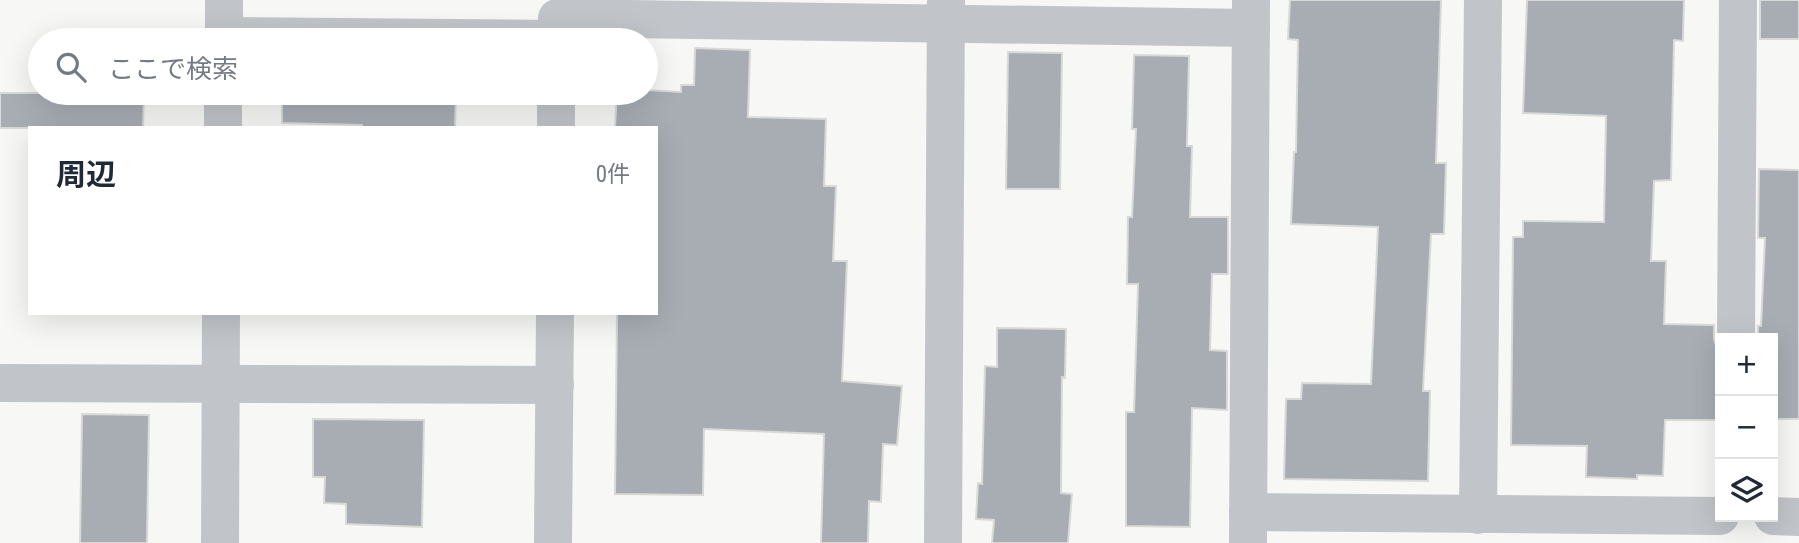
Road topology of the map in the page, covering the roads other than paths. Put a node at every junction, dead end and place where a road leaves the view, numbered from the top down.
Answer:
1 (1483, 0) edge
2 (1738, 0) edge
3 (946, 12) edge
4 (1251, 14) edge
5 (557, 24) edge
6 (224, 25) edge
7 (223, 105) edge
8 (556, 105) edge
9 (223, 126) edge
10 (556, 126) edge
11 (221, 315) edge
12 (555, 315) edge
13 (1735, 333) edge
14 (0, 383) edge
15 (220, 384) junction
16 (555, 385) junction
17 (1478, 515) junction
18 (1715, 516) edge
19 (1778, 516) edge
20 (1799, 517) edge
21 (1734, 522) edge
22 (1248, 527) edge
23 (220, 543) edge
24 (554, 543) edge
25 (943, 543) edge
26 (1734, 543) edge

1 - 17 street
2 - 13 street
3 - 4 street
3 - 5 street
3 - 25 street
4 - 22 street
5 - 6 street
7 - 9 street
8 - 10 street
11 - 15 street
12 - 16 street
14 - 15 street
15 - 16 street
15 - 23 street
16 - 24 street
17 - 18 street
17 - 22 street
19 - 20 street
21 - 26 street

